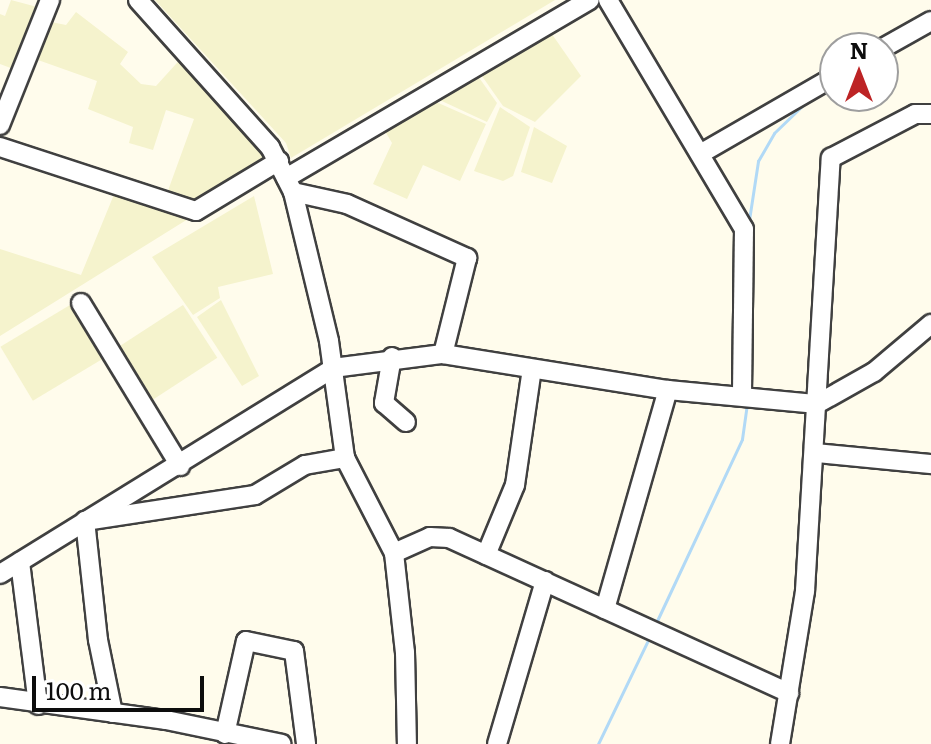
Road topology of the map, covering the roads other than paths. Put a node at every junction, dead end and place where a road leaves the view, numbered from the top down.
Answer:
1 (50, 0) edge
2 (138, 0) edge
3 (590, 0) edge
4 (608, 0) edge
5 (931, 21) edge
6 (899, 39) edge
7 (819, 85) edge
8 (931, 114) edge
9 (0, 125) edge
10 (0, 147) edge
11 (700, 154) junction
12 (286, 177) junction
13 (81, 303) dead end
14 (931, 324) edge
15 (443, 354) junction
16 (392, 357) junction
17 (333, 368) junction
18 (532, 369) junction
19 (668, 390) junction
20 (742, 395) junction
21 (817, 404) junction
22 (406, 422) dead end
23 (816, 453) junction
24 (345, 458) junction
25 (931, 464) edge
26 (180, 466) junction
27 (85, 521) junction
28 (394, 553) junction
29 (486, 555) junction
30 (20, 562) junction
31 (0, 574) edge
32 (545, 581) junction
33 (605, 609) junction
34 (789, 693) junction
35 (0, 697) edge
36 (38, 705) junction
37 (113, 713) junction
38 (220, 737) edge
39 (282, 744) edge
40 (306, 744) edge
41 (407, 744) edge
42 (497, 744) edge
43 (780, 744) edge

1 - 9 street
2 - 12 street
3 - 12 street
4 - 11 street
5 - 6 street
7 - 11 street
8 - 21 street
10 - 12 street
11 - 20 street
12 - 15 street
12 - 17 street
13 - 26 street
14 - 21 street
15 - 16 street
15 - 18 street
16 - 17 street
16 - 22 street
17 - 24 street
17 - 26 street
18 - 19 street
18 - 29 street
19 - 20 street
19 - 33 street
20 - 21 street
21 - 23 street
23 - 25 street
23 - 34 street
24 - 27 street
24 - 28 street
26 - 27 street
27 - 30 street
27 - 37 street
28 - 29 street
28 - 41 street
29 - 32 street
30 - 31 street
30 - 36 street
32 - 33 street
32 - 42 street
33 - 34 street
34 - 43 street
35 - 36 street
36 - 37 street
37 - 38 street
38 - 39 street
38 - 40 street

